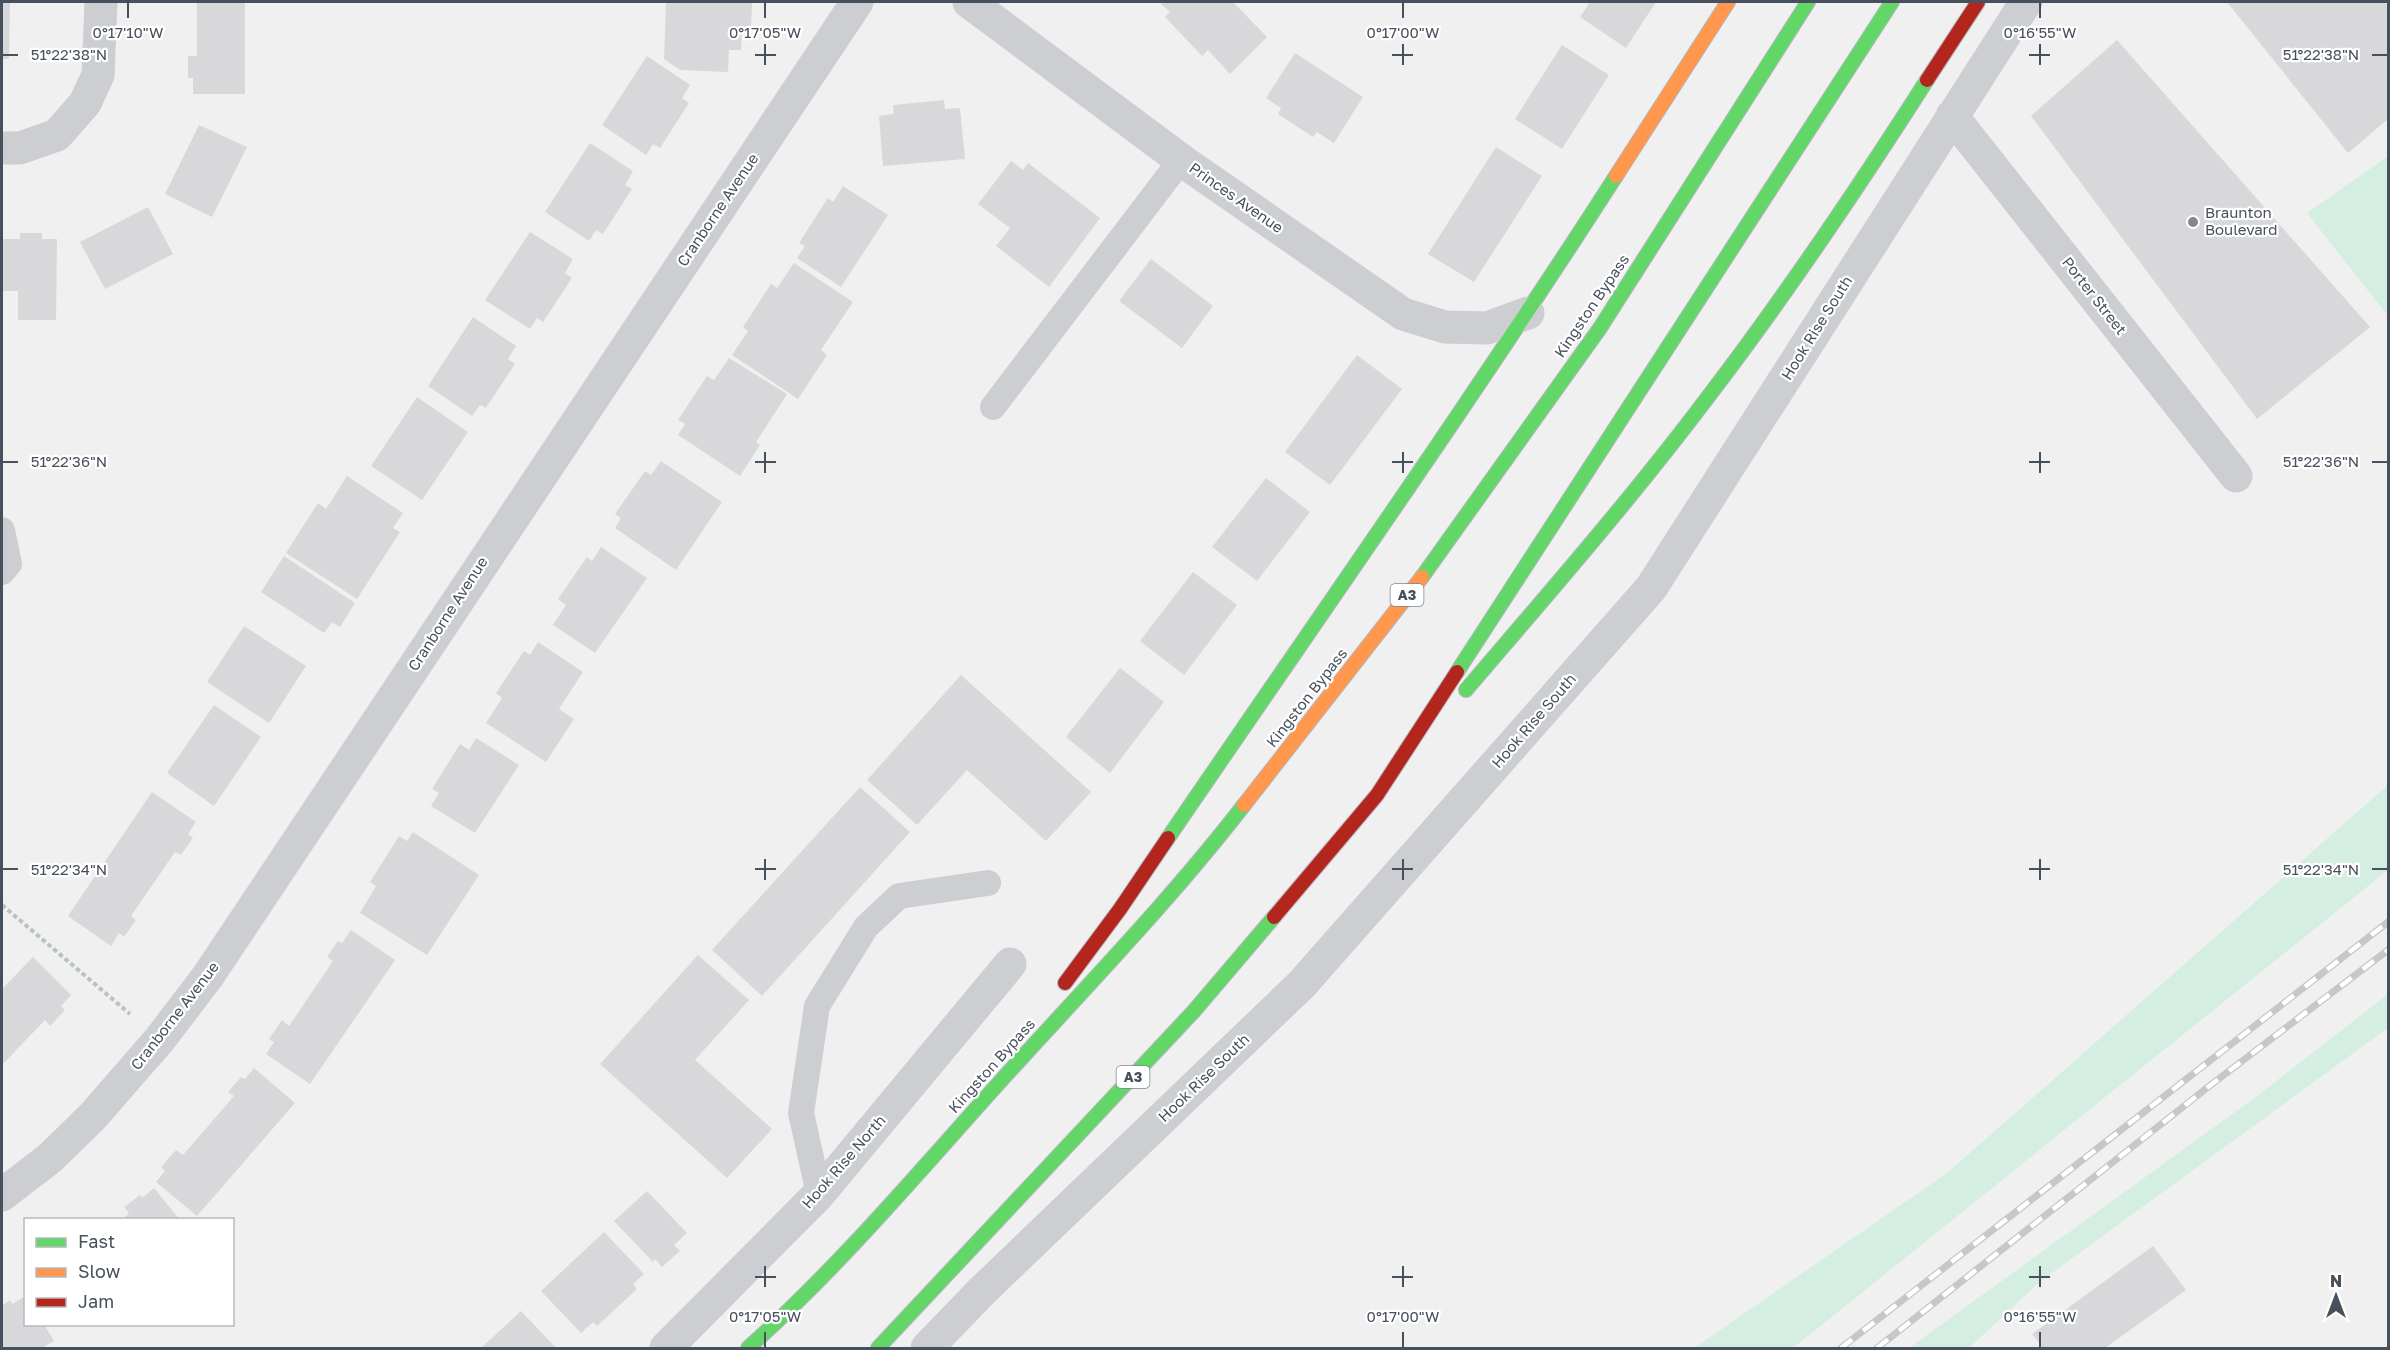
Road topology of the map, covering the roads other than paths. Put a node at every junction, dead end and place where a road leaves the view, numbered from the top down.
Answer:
1 (101, 2) edge
2 (857, 2) edge
3 (969, 2) edge
4 (1728, 2) edge
5 (1808, 2) edge
6 (1892, 2) edge
7 (1978, 2) edge
8 (2026, 2) edge
9 (1952, 116) junction
10 (2, 148) edge
11 (1181, 160) junction
12 (1528, 313) junction
13 (993, 407) dead end
14 (2236, 476) dead end
15 (2, 530) edge
16 (2, 572) edge
17 (1377, 795) junction
18 (988, 883) dead end
19 (1010, 964) dead end
20 (1057, 993) dead end
21 (1036, 1021) dead end
22 (945, 1143) junction
23 (819, 1194) junction
24 (2, 1195) edge
25 (666, 1348) edge
26 (748, 1348) edge
27 (878, 1348) edge
28 (927, 1348) edge

1 - 10 street
2 - 24 street, Cranborne Avenue
3 - 11 street, Princes Avenue
4 - 12 highway
5 - 22 highway, Kingston Bypass / A3
6 - 17 highway, A3
7 - 17 highway
8 - 9 street, Hook Rise South
9 - 14 street, Porter Street
9 - 28 street, Hook Rise South
11 - 12 street, Princes Avenue
11 - 13 lane
12 - 20 highway
15 - 16 lane
17 - 27 highway, A3
18 - 23 lane
19 - 23 street, Hook Rise North
21 - 22 highway
22 - 26 highway, Kingston Bypass / A3
23 - 25 street, Hook Rise North

